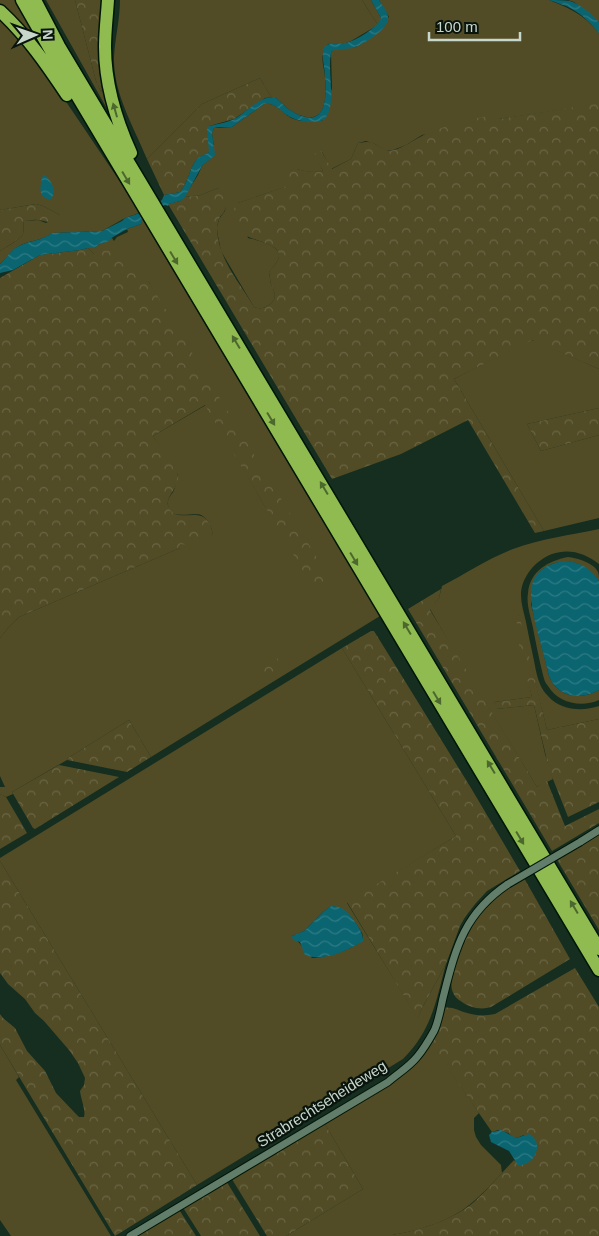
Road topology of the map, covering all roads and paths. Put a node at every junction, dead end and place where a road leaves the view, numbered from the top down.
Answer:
1 (22, 0) edge
2 (35, 0) edge
3 (108, 0) edge
4 (0, 11) edge
5 (108, 147) junction
6 (151, 210) junction
7 (599, 830) edge
8 (599, 949) edge
9 (599, 970) edge
10 (130, 1236) edge

1 - 5 highway
2 - 6 highway
6 -> 3 highway
4 - 5 highway
5 -> 6 highway
8 -> 6 highway
6 -> 9 highway
7 - 10 street, Strabrechtseheideweg, bridge

